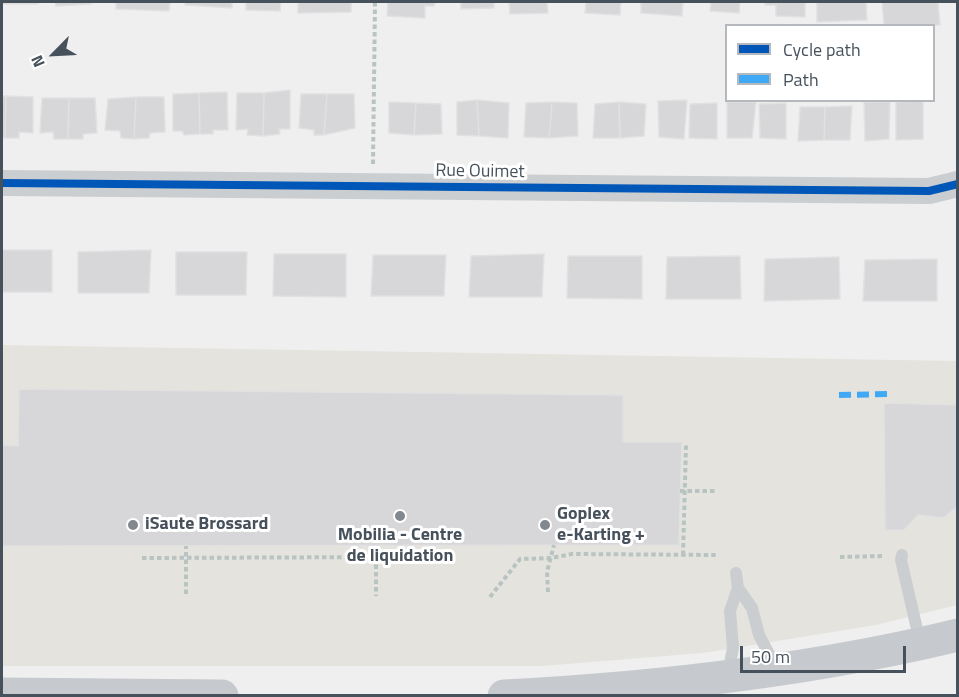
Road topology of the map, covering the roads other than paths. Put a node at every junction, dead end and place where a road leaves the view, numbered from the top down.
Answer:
1 (2, 183) edge
2 (957, 184) edge
3 (902, 555) road end
4 (736, 573) dead end
5 (738, 588) junction
6 (957, 635) edge
7 (920, 644) junction
8 (778, 669) junction
9 (728, 676) junction
10 (2, 694) edge
11 (222, 696) edge
12 (504, 696) edge

1 - 2 street, Rue Ouimet
3 - 7 lane
4 - 5 lane
5 - 8 lane
5 - 9 lane
6 - 7 main road
7 - 8 main road
8 - 9 main road
9 - 12 main road
10 - 11 main road

